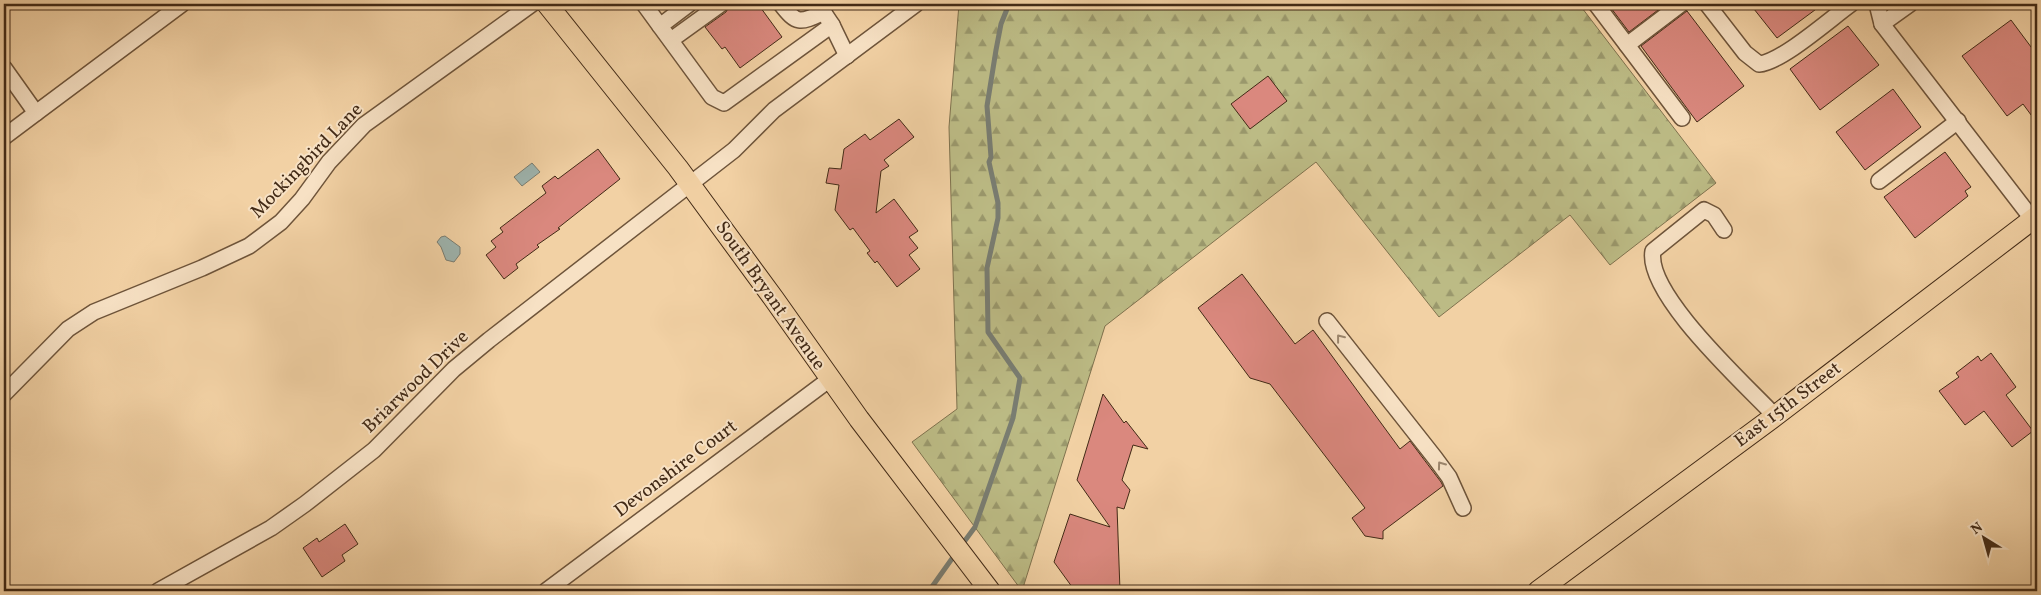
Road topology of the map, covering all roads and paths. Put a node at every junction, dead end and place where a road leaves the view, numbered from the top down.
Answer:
1 (182, 4) edge
2 (532, 4) edge
3 (547, 4) edge
4 (644, 4) edge
5 (689, 4) edge
6 (720, 4) edge
7 (781, 4) edge
8 (916, 4) edge
9 (1596, 4) edge
10 (1681, 4) edge
11 (1708, 4) edge
12 (1851, 4) edge
13 (1877, 4) edge
14 (1910, 4) edge
15 (824, 14) edge
16 (1882, 24) junction
17 (660, 26) junction
18 (671, 40) junction
19 (1627, 45) junction
20 (847, 56) junction
21 (4, 68) edge
22 (36, 113) junction
23 (1682, 118) dead end
24 (1958, 121) junction
25 (4, 138) edge
26 (1879, 181) dead end
27 (689, 184) junction
28 (2035, 218) edge
29 (1724, 230) dead end
30 (1328, 321) dead end
31 (830, 379) junction
32 (4, 394) edge
33 (1775, 416) junction
34 (1464, 508) dead end
35 (158, 591) edge
36 (546, 591) edge
37 (990, 591) edge
38 (1538, 591) edge

1 - 22 street
2 - 32 street, Mockingbird Lane
3 - 27 main road, South Bryant Avenue
4 - 17 street
5 - 17 street
6 - 18 street
7 - 15 street
8 - 20 street, Briarwood Drive
9 - 19 street
10 - 19 street
11 - 12 street
13 - 16 street
14 - 16 street
15 - 18 street
15 - 20 street
16 - 24 street
17 - 18 street
19 - 23 street
20 - 27 street, Briarwood Drive
21 - 22 street
22 - 25 street
24 - 26 street
24 - 28 street
27 - 31 main road, South Bryant Avenue
27 - 35 street, Briarwood Drive
28 - 33 main road, East 15th Street
29 - 33 street
34 -> 30 street
31 - 36 street, Devonshire Court
31 - 37 main road, South Bryant Avenue
33 - 38 main road, East 15th Street

